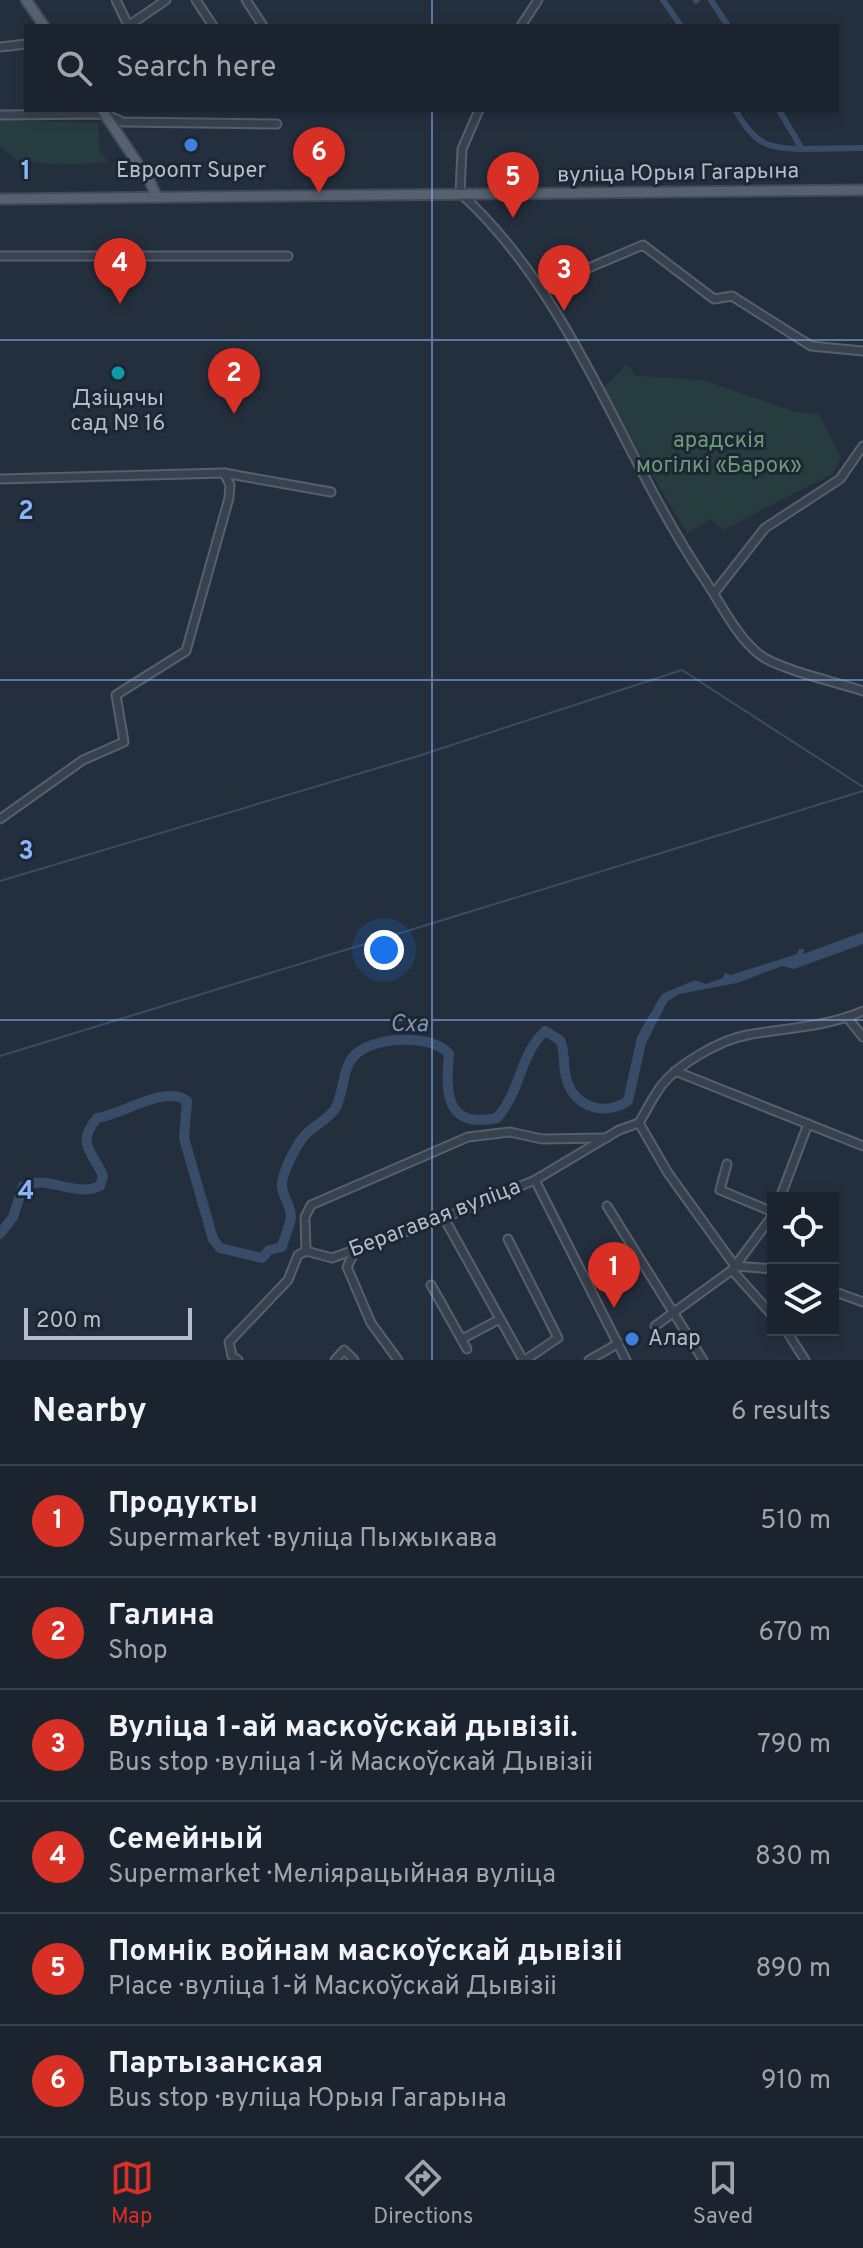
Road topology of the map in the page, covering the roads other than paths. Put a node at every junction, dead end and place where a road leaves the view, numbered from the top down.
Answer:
1 (26, 0) edge
2 (116, 0) edge
3 (166, 0) edge
4 (196, 0) edge
5 (246, 0) edge
6 (538, 0) edge
7 (43, 24) edge
8 (128, 24) edge
9 (130, 24) edge
10 (212, 24) edge
11 (262, 24) edge
12 (522, 24) edge
13 (24, 44) edge
14 (0, 47) edge
15 (104, 112) edge
16 (478, 112) edge
17 (0, 115) edge
18 (277, 124) dead end
19 (863, 190) edge
20 (460, 193) junction
21 (157, 197) junction
22 (0, 199) edge
23 (1, 256) edge
24 (288, 256) dead end
25 (542, 291) junction
26 (863, 351) edge
27 (863, 446) edge
28 (224, 473) junction
29 (0, 479) edge
30 (331, 492) dead end
31 (714, 593) junction
32 (863, 691) edge
33 (0, 819) edge
34 (863, 1011) edge
35 (847, 1017) junction
36 (863, 1037) edge
37 (675, 1071) junction
38 (639, 1123) junction
39 (808, 1124) junction
40 (609, 1137) junction
41 (863, 1146) edge
42 (727, 1164) dead end
43 (535, 1180) junction
44 (782, 1192) edge
45 (607, 1206) dead end
46 (767, 1211) edge
47 (444, 1218) junction
48 (767, 1222) edge
49 (508, 1239) dead end
50 (306, 1251) junction
51 (355, 1251) junction
52 (733, 1268) junction
53 (767, 1269) edge
54 (431, 1285) dead end
55 (839, 1293) edge
56 (863, 1302) edge
57 (767, 1309) edge
58 (676, 1312) junction
59 (500, 1319) junction
60 (655, 1326) dead end
61 (790, 1336) edge
62 (462, 1339) junction
63 (619, 1343) junction
64 (467, 1349) dead end
65 (235, 1358) edge
66 (335, 1360) edge
67 (354, 1360) edge
68 (398, 1360) edge
69 (524, 1360) edge
70 (589, 1360) edge
71 (626, 1360) edge
72 (703, 1360) edge
73 (805, 1360) edge

1 - 7 main road
2 - 8 street
3 - 9 street
4 - 10 street
5 - 11 street
6 - 12 street
13 - 14 street
15 - 17 street
15 - 18 street
15 - 21 main road
16 - 20 street
19 - 20 main road, вуліца Юрыя Гагарына
20 - 21 main road, вуліца Юрыя Гагарына
20 - 25 street
21 - 22 main road, вуліца Юрыя Гагарына
23 - 24 street
25 - 26 street
25 - 31 street
27 - 31 street
28 - 29 street
28 - 30 street
28 - 33 street
31 - 32 street
34 - 35 street
35 - 36 street
35 - 37 street
37 - 38 street
37 - 39 street
38 - 40 street, Берагавая вуліца
38 - 52 street
39 - 41 street
39 - 44 street
40 - 43 street, Берагавая вуліца
40 - 50 street
42 - 46 street
43 - 47 street, Берагавая вуліца
43 - 63 street
45 - 58 street
47 - 51 street, Берагавая вуліца
47 - 59 street
48 - 52 street
49 - 69 street
50 - 51 street, Берагавая вуліца
50 - 65 street
51 - 68 street
52 - 53 street
52 - 57 street
52 - 58 street
54 - 62 street
55 - 56 street
58 - 60 street
58 - 72 street
59 - 62 street
59 - 69 street
61 - 73 street
62 - 64 street
63 - 70 street
63 - 71 street
66 - 67 street

